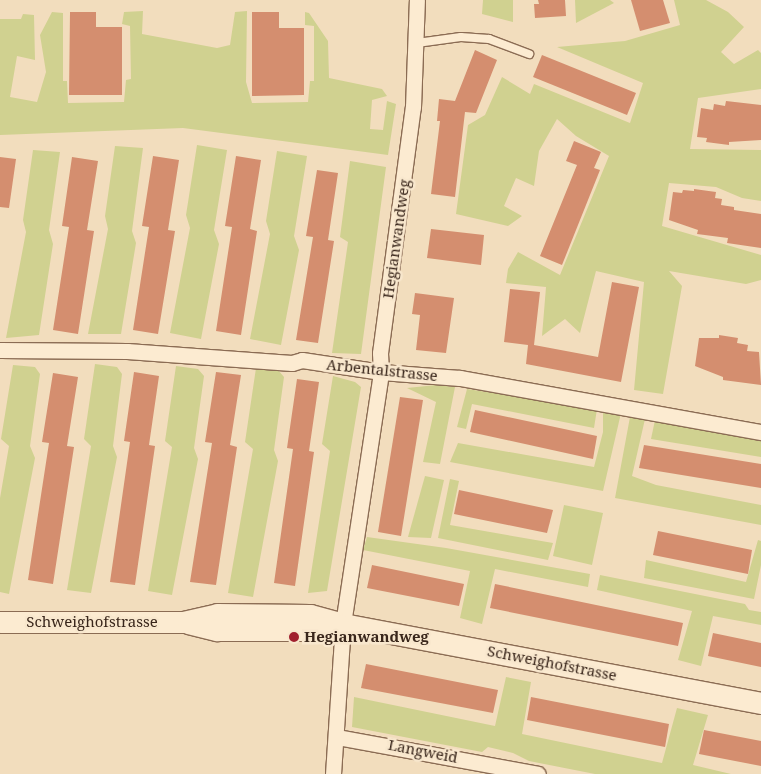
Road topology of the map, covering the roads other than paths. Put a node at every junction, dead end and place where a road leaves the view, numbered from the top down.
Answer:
1 (416, 0) edge
2 (417, 43) junction
3 (529, 54) dead end
4 (0, 350) edge
5 (381, 372) junction
6 (761, 432) edge
7 (0, 622) edge
8 (343, 624) junction
9 (761, 703) edge
10 (337, 737) junction
11 (333, 774) edge
12 (538, 774) edge

1 - 2 street, Hegianwandweg
2 - 3 lane
2 - 5 street, Hegianwandweg
4 - 5 street, Arbentalstrasse
5 - 6 street, Arbentalstrasse
5 - 8 street, Hegianwandweg
7 - 8 main road, Schweighofstrasse
8 - 9 main road, Schweighofstrasse
8 - 10 street, Hegianwandweg
10 - 11 street, Hegianwandweg
10 - 12 street, Langweid

